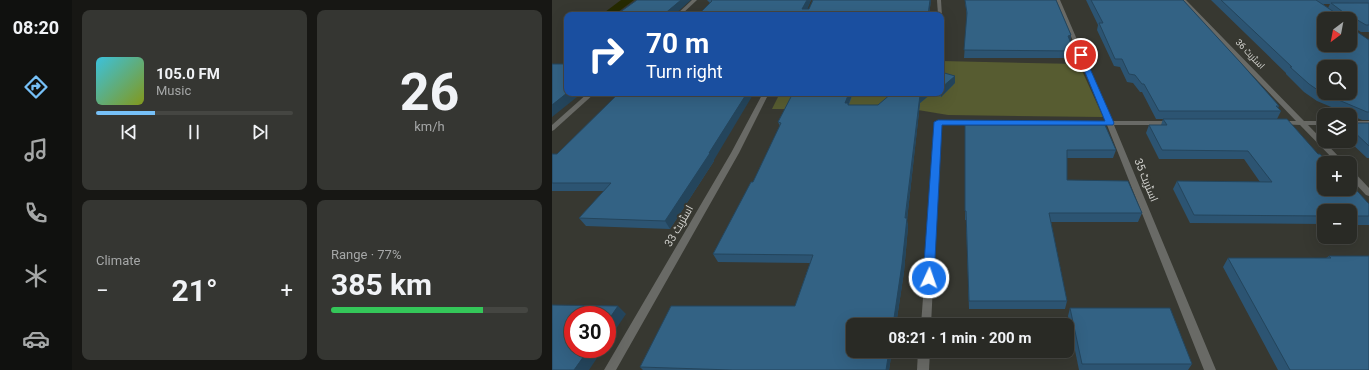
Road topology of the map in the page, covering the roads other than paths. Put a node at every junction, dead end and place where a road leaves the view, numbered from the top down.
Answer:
1 (695, 0) edge
2 (939, 0) edge
3 (1058, 0) edge
4 (1183, 0) edge
5 (681, 12) edge
6 (940, 12) edge
7 (589, 96) edge
8 (764, 96) edge
9 (1369, 122) edge
10 (1110, 123) junction
11 (1179, 123) edge
12 (1272, 123) edge
13 (1303, 123) junction
14 (1317, 123) edge
15 (1357, 123) edge
16 (552, 129) edge
17 (1334, 156) edge
18 (1357, 180) edge
19 (1369, 193) edge
20 (926, 318) edge
21 (924, 358) edge
22 (610, 370) edge
23 (923, 370) edge
24 (1210, 370) edge

1 - 5 street
2 - 6 street
3 - 10 street, اسٹریٹ 35
4 - 13 street, اسٹریٹ 36
7 - 16 street
8 - 22 street, اسٹریٹ 33
9 - 15 street
10 - 11 street
10 - 20 street
10 - 24 street, اسٹریٹ 35
12 - 13 street
13 - 14 street
13 - 17 street, اسٹریٹ 36
18 - 19 street
21 - 23 street

